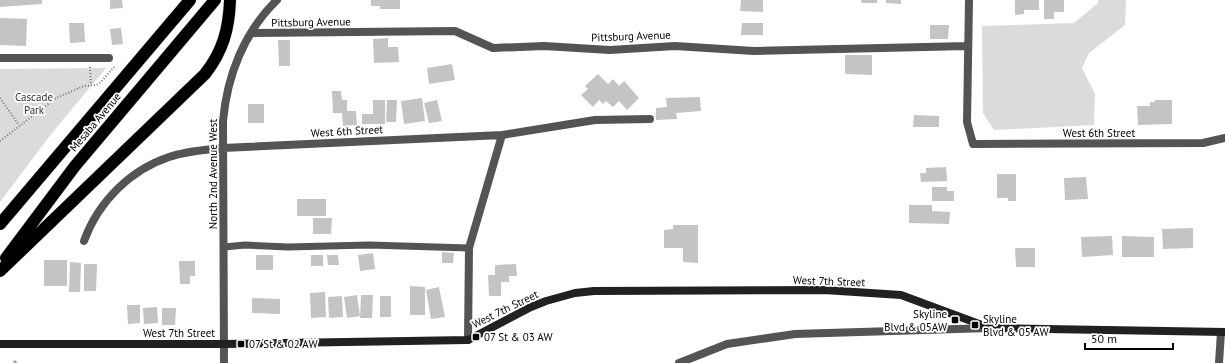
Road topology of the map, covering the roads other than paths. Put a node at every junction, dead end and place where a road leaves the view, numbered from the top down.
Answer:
1 (190, 0) edge
2 (215, 0) edge
3 (230, 0) edge
4 (277, 0) edge
5 (969, 0) edge
6 (251, 33) junction
7 (968, 46) junction
8 (0, 58) edge
9 (109, 58) dead end
10 (650, 119) dead end
11 (502, 135) junction
12 (1225, 138) edge
13 (223, 148) junction
14 (0, 224) edge
15 (84, 241) dead end
16 (224, 247) junction
17 (469, 248) junction
18 (0, 266) edge
19 (0, 271) edge
20 (990, 328) junction
21 (1223, 332) edge
22 (468, 340) junction
23 (0, 344) edge
24 (224, 344) junction
25 (224, 363) edge
26 (679, 363) edge
27 (1220, 363) edge

1 - 14 highway, Mesaba Avenue
2 - 18 highway, Mesaba Avenue
3 - 19 highway
4 - 6 street, North 2nd Avenue West
5 - 7 street
6 - 7 street, Pittsburg Avenue
6 - 13 street, North 2nd Avenue West
7 - 12 street, West 6th Street
8 - 9 street
10 - 11 street, West 6th Street
11 - 13 street, West 6th Street
11 - 17 street
13 - 15 street, West 6th Street
13 - 16 street, North 2nd Avenue West
16 - 17 lane
16 - 24 street, North 2nd Avenue West
17 - 22 street
20 - 21 street, West 7th Street
20 - 22 street, West 7th Street
20 - 26 street
21 - 27 street
22 - 24 street, West 7th Street
23 - 24 street, West 7th Street
24 - 25 street, North 2nd Avenue West

